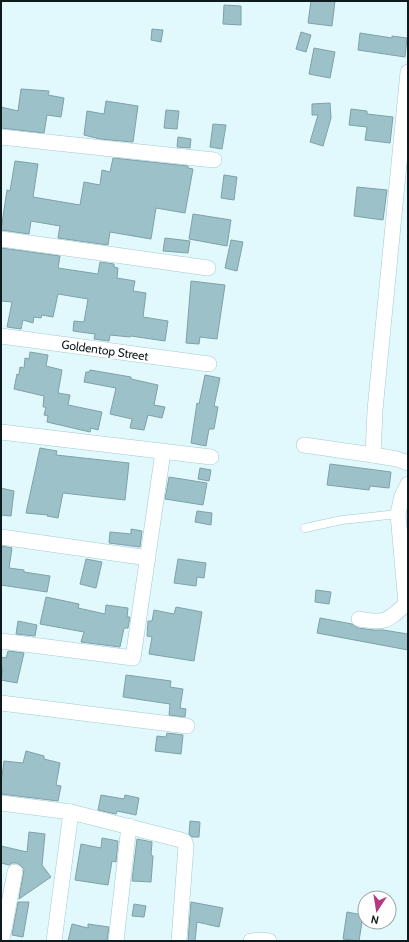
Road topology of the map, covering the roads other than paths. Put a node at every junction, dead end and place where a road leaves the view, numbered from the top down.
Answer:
1 (408, 72) edge
2 (1, 137) edge
3 (214, 160) dead end
4 (1, 239) edge
5 (208, 268) dead end
6 (1, 336) edge
7 (209, 364) dead end
8 (1, 432) edge
9 (304, 446) dead end
10 (163, 452) junction
11 (373, 454) junction
12 (211, 457) dead end
13 (408, 463) edge
14 (408, 484) edge
15 (398, 514) junction
16 (305, 528) dead end
17 (1, 537) edge
18 (148, 558) junction
19 (407, 604) edge
20 (359, 619) dead end
21 (1, 641) edge
22 (1, 703) edge
23 (187, 726) dead end
24 (1, 803) edge
25 (72, 812) junction
26 (129, 826) junction
27 (15, 872) dead end
28 (5, 940) edge
29 (54, 941) edge
30 (116, 941) edge
31 (179, 941) edge
32 (251, 941) edge
33 (268, 941) edge

1 - 11 street
2 - 3 street
4 - 5 street
6 - 7 street, Goldentop Street
8 - 10 street
9 - 11 street
10 - 12 street
10 - 18 street
11 - 13 street
14 - 15 street
15 - 16 lane
15 - 19 street
17 - 18 street
18 - 21 street
19 - 20 street
22 - 23 street
24 - 25 street
25 - 26 street
25 - 29 street
26 - 30 street
26 - 31 street
27 - 28 street
32 - 33 street

